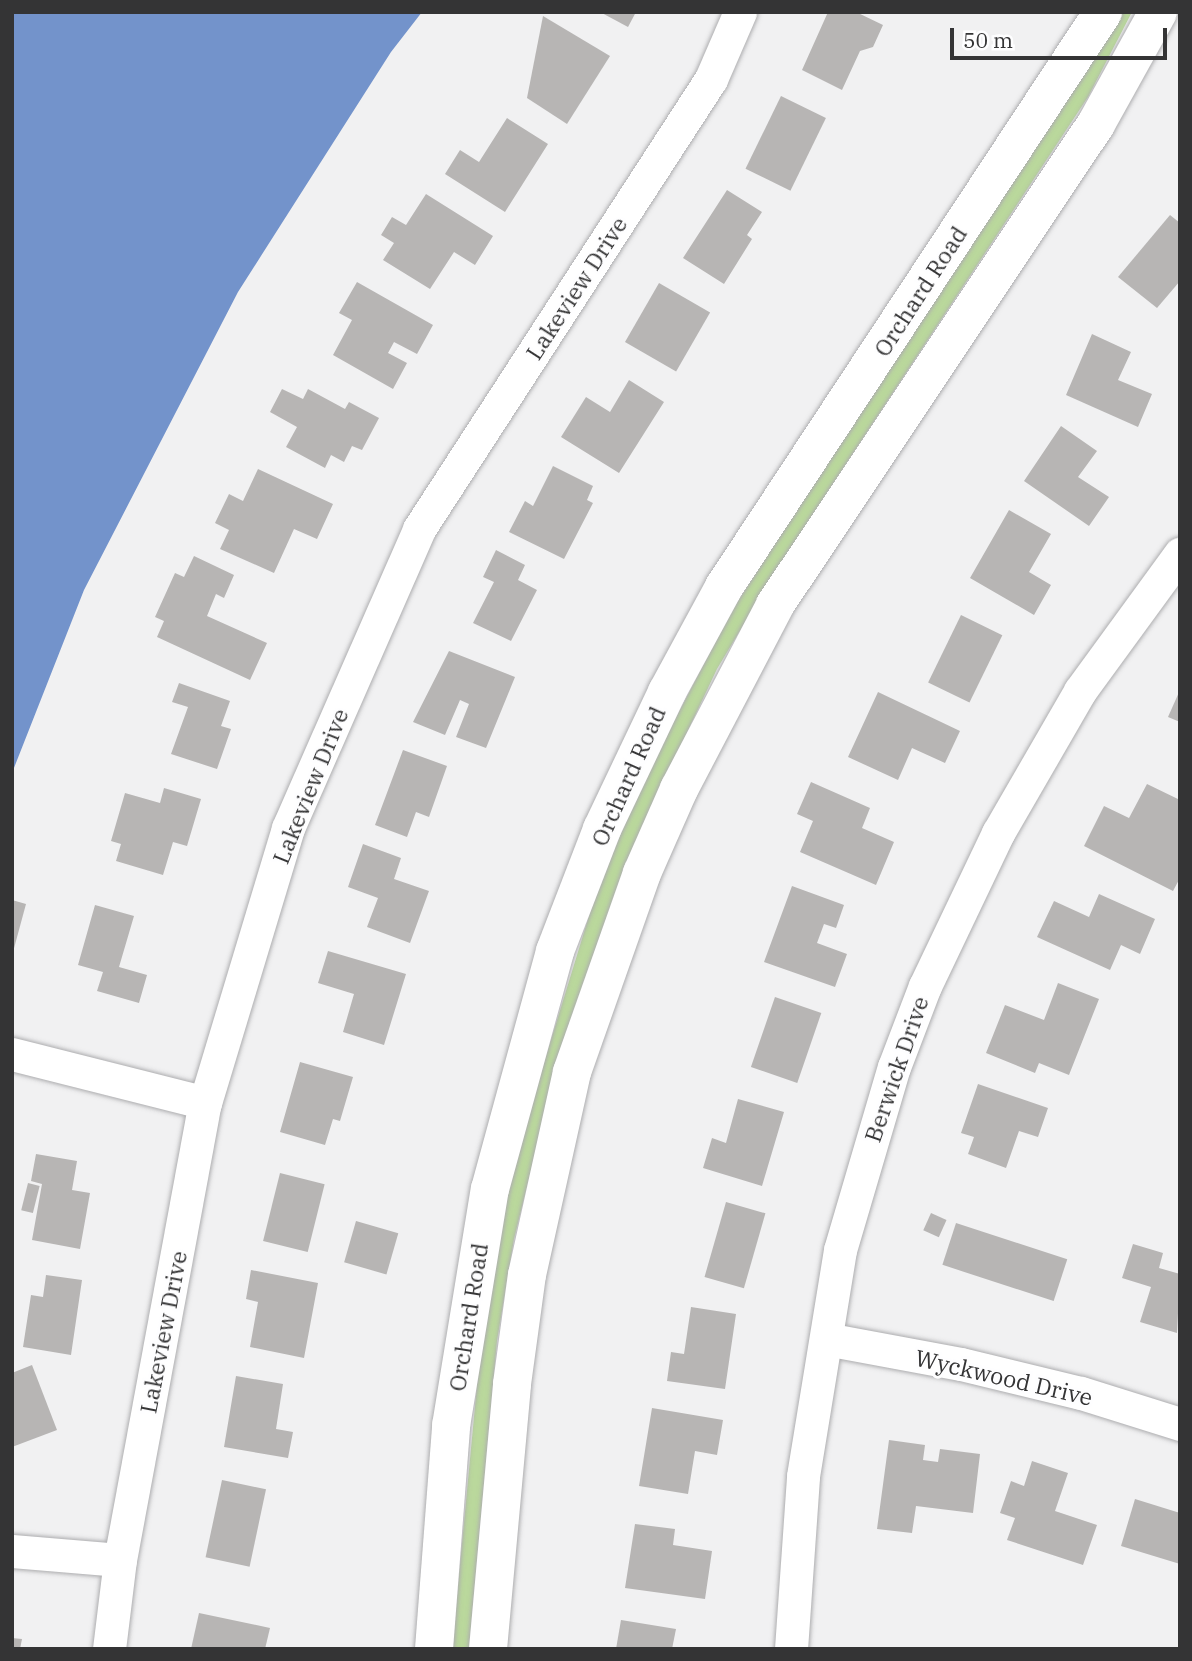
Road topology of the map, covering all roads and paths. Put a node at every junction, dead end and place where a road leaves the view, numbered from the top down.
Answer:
1 (740, 12) edge
2 (1103, 12) edge
3 (1158, 12) edge
4 (1177, 565) edge
5 (12, 1054) edge
6 (205, 1103) junction
7 (826, 1339) junction
8 (1180, 1424) edge
9 (12, 1551) edge
10 (120, 1560) junction
11 (109, 1649) edge
12 (434, 1649) edge
13 (488, 1649) edge
14 (791, 1649) edge

1 - 6 street, Lakeview Drive
2 - 12 main road, Orchard Road
3 - 13 main road
4 - 7 street, Berwick Drive
5 - 6 street
6 - 10 street, Lakeview Drive
7 - 8 street, Wyckwood Drive
7 - 14 street, Berwick Drive
9 - 10 street
10 - 11 street, Lakeview Drive

